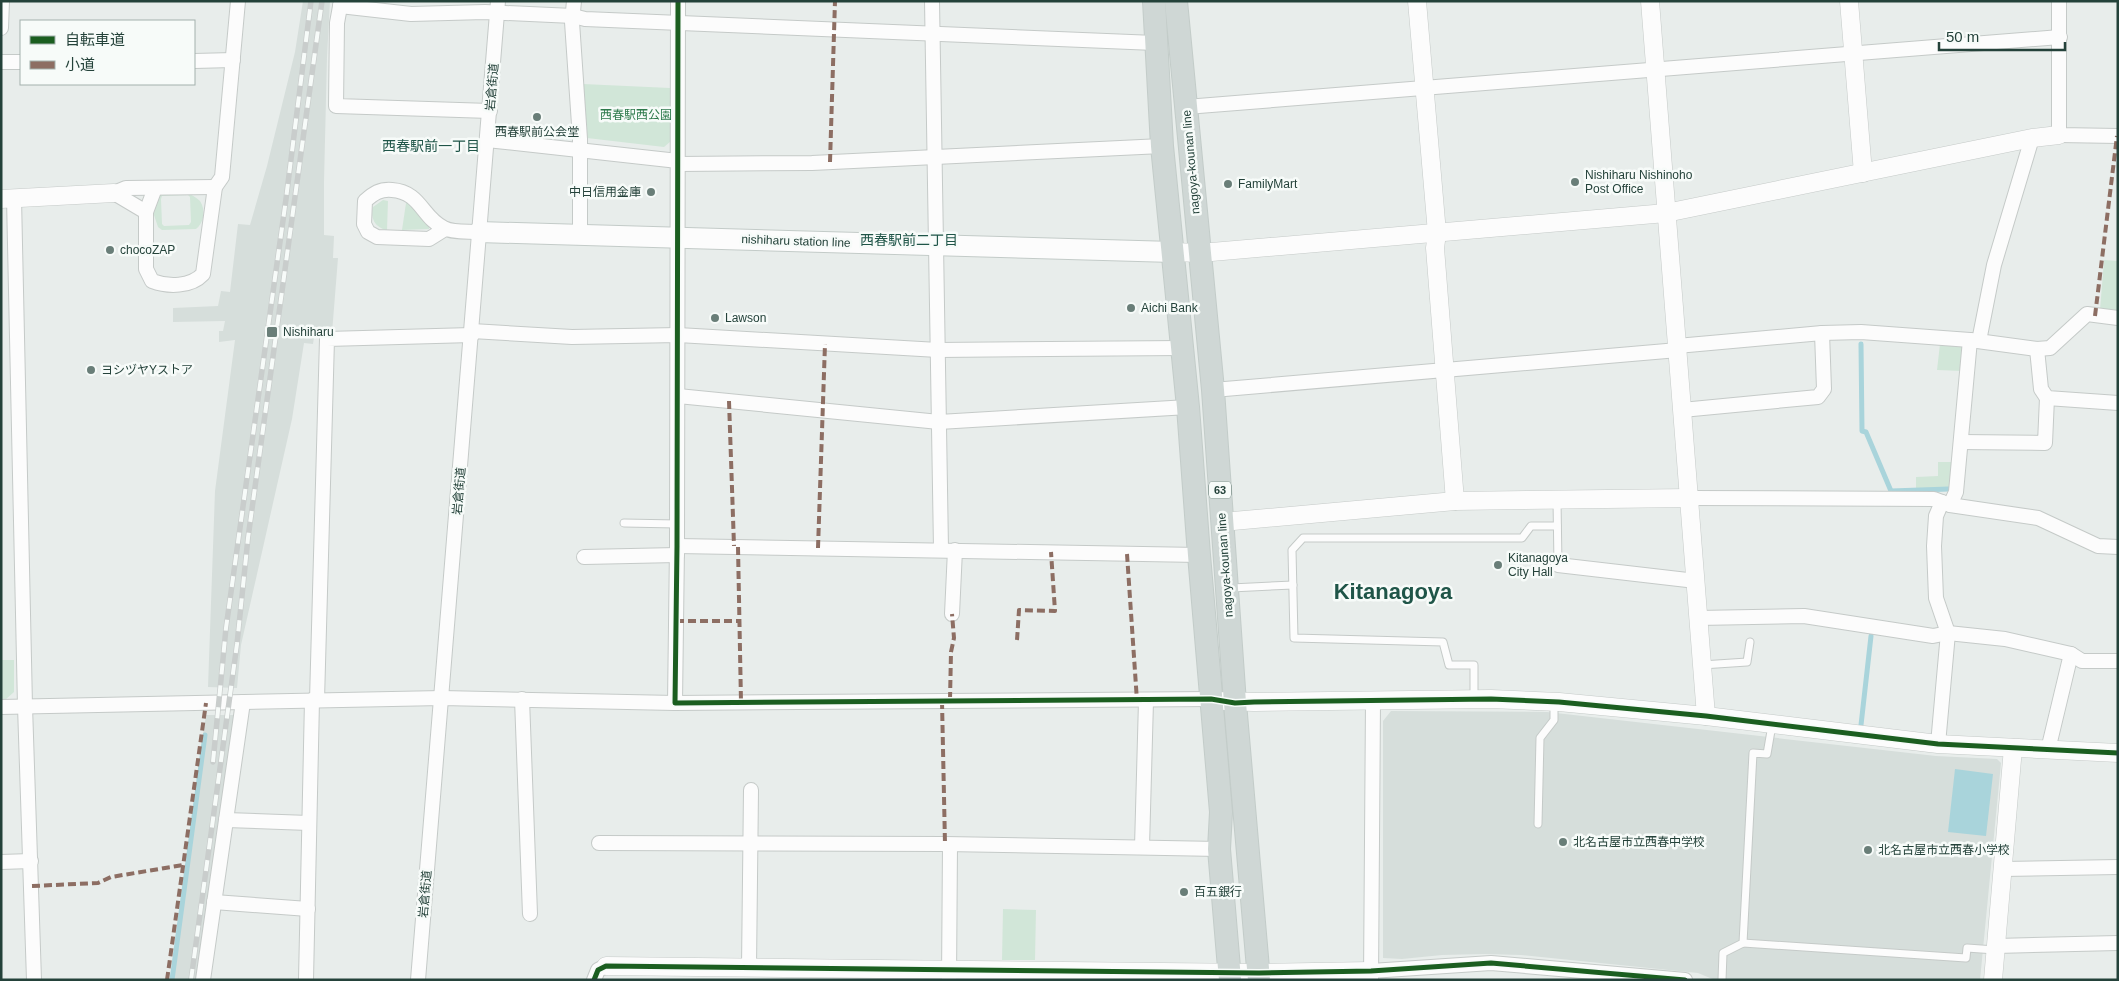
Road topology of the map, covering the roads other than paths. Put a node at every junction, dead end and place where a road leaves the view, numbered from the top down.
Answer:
1 (2, 1) edge
2 (238, 1) edge
3 (574, 1) edge
4 (678, 1) edge
5 (932, 1) edge
6 (1154, 1) edge
7 (1176, 1) edge
8 (1417, 1) edge
9 (1650, 1) edge
10 (1850, 1) edge
11 (2059, 1) edge
12 (340, 4) edge
13 (498, 7) edge
14 (573, 16) junction
15 (678, 22) junction
16 (1, 28) edge
17 (932, 33) junction
18 (2060, 37) junction
19 (1155, 43) junction
20 (1854, 52) junction
21 (233, 60) junction
22 (195, 61) edge
23 (1, 62) edge
24 (20, 62) edge
25 (1655, 68) junction
26 (1424, 87) junction
27 (1186, 107) junction
28 (490, 111) junction
29 (2059, 135) junction
30 (2118, 136) edge
31 (2032, 138) junction
32 (487, 140) junction
33 (1162, 146) junction
34 (579, 150) junction
35 (934, 158) junction
36 (678, 162) junction
37 (1863, 173) junction
38 (215, 187) junction
39 (155, 188) junction
40 (114, 193) junction
41 (8, 199) edge
42 (146, 212) junction
43 (1666, 214) junction
44 (444, 229) junction
45 (479, 232) junction
46 (1437, 234) junction
47 (580, 235) junction
48 (677, 237) junction
49 (934, 246) junction
50 (1173, 252) junction
51 (1200, 252) junction
52 (2118, 318) edge
53 (472, 333) junction
54 (1822, 333) junction
55 (678, 335) junction
56 (1974, 341) junction
57 (1182, 348) junction
58 (1678, 348) junction
59 (2037, 349) junction
60 (938, 350) junction
61 (1444, 369) junction
62 (1213, 390) junction
63 (678, 396) junction
64 (2047, 398) junction
65 (2118, 403) edge
66 (1188, 407) junction
67 (1682, 410) junction
68 (938, 422) junction
69 (1961, 442) junction
70 (1689, 498) junction
71 (1557, 499) junction
72 (1455, 501) junction
73 (1946, 504) junction
74 (1222, 522) junction
75 (624, 523) dead end
76 (677, 524) junction
77 (1557, 526) junction
78 (2118, 547) edge
79 (677, 550) junction
80 (948, 550) junction
81 (1199, 555) junction
82 (584, 557) dead end
83 (1558, 565) joint
84 (1696, 581) junction
85 (1293, 585) junction
86 (1227, 589) junction
87 (952, 614) dead end
88 (1698, 618) junction
89 (1948, 633) junction
90 (1750, 642) dead end
91 (2071, 654) junction
92 (2118, 661) edge
93 (1702, 665) junction
94 (442, 698) junction
95 (522, 699) junction
96 (1211, 699) junction
97 (314, 700) junction
98 (1474, 700) junction
99 (1146, 701) junction
100 (1372, 701) junction
101 (243, 702) junction
102 (1235, 702) junction
103 (1554, 702) junction
104 (675, 703) junction
105 (25, 706) junction
106 (1, 707) edge
107 (1706, 716) junction
108 (1772, 724) junction
109 (1938, 744) junction
110 (2013, 748) junction
111 (2048, 750) junction
112 (2118, 752) edge
113 (751, 790) dead end
114 (226, 820) junction
115 (310, 823) junction
116 (1538, 824) dead end
117 (599, 843) dead end
118 (750, 844) junction
119 (950, 845) junction
120 (1142, 847) junction
121 (1219, 849) junction
122 (31, 861) junction
123 (1, 862) edge
124 (2118, 867) edge
125 (2002, 870) junction
126 (214, 902) junction
127 (308, 909) junction
128 (530, 914) dead end
129 (1743, 942) junction
130 (2118, 943) edge
131 (1996, 948) junction
132 (606, 966) joint
133 (749, 967) junction
134 (1568, 974) edge
135 (949, 975) edge
136 (1370, 975) edge
137 (1229, 976) edge
138 (1259, 976) edge
139 (34, 980) edge
140 (204, 980) edge
141 (306, 980) edge
142 (418, 980) edge
143 (594, 980) edge
144 (1685, 980) edge
145 (1722, 980) edge
146 (1993, 980) edge

1 - 16 street
2 - 21 street
3 - 14 street
4 - 15 street
5 - 17 street
6 - 19 main road, nagoya-kounan line / 63
7 - 27 main road, nagoya-kounan line / 63
8 - 26 street
9 - 25 street
10 - 20 street
11 - 18 street
12 - 13 street
12 - 28 street
13 - 14 street
13 - 28 street, 岩倉街道
14 - 15 street
14 - 34 street
15 - 17 street
15 - 36 street
17 - 19 street
17 - 35 street
18 - 20 street
18 - 29 street
19 - 33 main road, nagoya-kounan line / 63
20 - 25 street
20 - 37 street
21 - 22 street
21 - 38 street
23 - 24 street
25 - 26 street
25 - 43 street
26 - 27 street
26 - 46 street
27 - 51 main road, nagoya-kounan line / 63
28 - 32 street, 岩倉街道
29 - 30 street
29 - 31 street
31 - 37 street
31 - 56 street
32 - 34 street
32 - 45 street, 岩倉街道
33 - 35 street
33 - 50 main road, nagoya-kounan line / 63
34 - 36 street
34 - 47 street
35 - 36 street
35 - 49 street
36 - 48 street
37 - 43 street
38 - 39 street
38 - 42 street
39 - 40 street
39 - 42 street
40 - 41 street
40 - 42 street
41 - 105 street
43 - 46 street
43 - 58 street
44 - 44 street
44 - 45 street
45 - 47 main road, nishiharu station line
45 - 53 street, 岩倉街道
46 - 51 street
46 - 61 street
47 - 48 main road, nishiharu station line
48 - 49 main road, nishiharu station line
48 - 55 street
49 - 50 main road, nishiharu station line
49 - 60 street
50 - 51 street
50 - 57 main road, nagoya-kounan line / 63
51 - 62 main road, nagoya-kounan line / 63
52 - 59 street
53 - 55 street
53 - 94 street, 岩倉街道
53 - 97 street
54 - 56 street
54 - 58 street
54 - 67 street
55 - 60 street
55 - 63 street
56 - 59 street
56 - 69 street
57 - 60 street
57 - 66 main road, nagoya-kounan line / 63
58 - 61 street
58 - 67 street
59 - 64 street
60 - 68 street
61 - 62 street
61 - 72 street
62 - 74 main road, nagoya-kounan line / 63
63 - 68 street
63 - 76 street
64 - 65 street
64 - 69 street
66 - 68 street
66 - 81 main road, nagoya-kounan line / 63
67 - 70 street
68 - 80 street
69 - 73 street
70 - 71 street
70 - 73 street
70 - 84 street
71 - 72 street
71 - 77 lane
72 - 74 street
73 - 78 street
73 - 89 street
74 - 86 main road, nagoya-kounan line / 63
75 - 76 lane
76 - 79 street
77 - 83 lane
77 - 85 lane
79 - 80 street
79 - 82 street
79 - 104 street
80 - 81 street
80 - 87 street
81 - 96 main road, nagoya-kounan line / 63
83 - 84 street
84 - 88 street
85 - 86 lane
85 - 98 lane
86 - 102 main road, nagoya-kounan line / 63
88 - 89 street
88 - 93 street
89 - 91 street
89 - 109 street
90 - 93 lane
91 - 92 street
91 - 111 street
93 - 107 street
94 - 95 street
94 - 97 street
94 - 142 street, 岩倉街道
95 - 104 street
95 - 128 street
96 - 99 street
96 - 102 street
96 - 121 main road, nagoya-kounan line / 63
97 - 101 street
97 - 115 street
98 - 100 street
98 - 103 street
99 - 104 street
99 - 120 street
100 - 102 street
100 - 136 street
101 - 105 street
101 - 114 street
102 - 138 main road, nagoya-kounan line / 63
103 - 107 street
103 - 116 lane
105 - 106 street
105 - 122 street
107 - 108 street
108 - 109 street
108 - 129 lane
109 - 110 street
110 - 111 street
110 - 125 street
111 - 112 street
113 - 118 street
114 - 115 street
114 - 126 street
115 - 127 street
117 - 118 street
118 - 119 street
118 - 133 street
119 - 120 street
119 - 135 street
120 - 121 street
121 - 137 main road, nagoya-kounan line / 63
122 - 123 street
122 - 139 street
124 - 125 street
125 - 131 street
126 - 127 street
126 - 140 street
127 - 141 street
129 - 131 lane
129 - 145 lane
130 - 131 street
131 - 146 street
132 - 133 street
132 - 143 street
133 - 135 street
134 - 136 street
134 - 144 street
135 - 137 street
136 - 138 street
137 - 138 street

